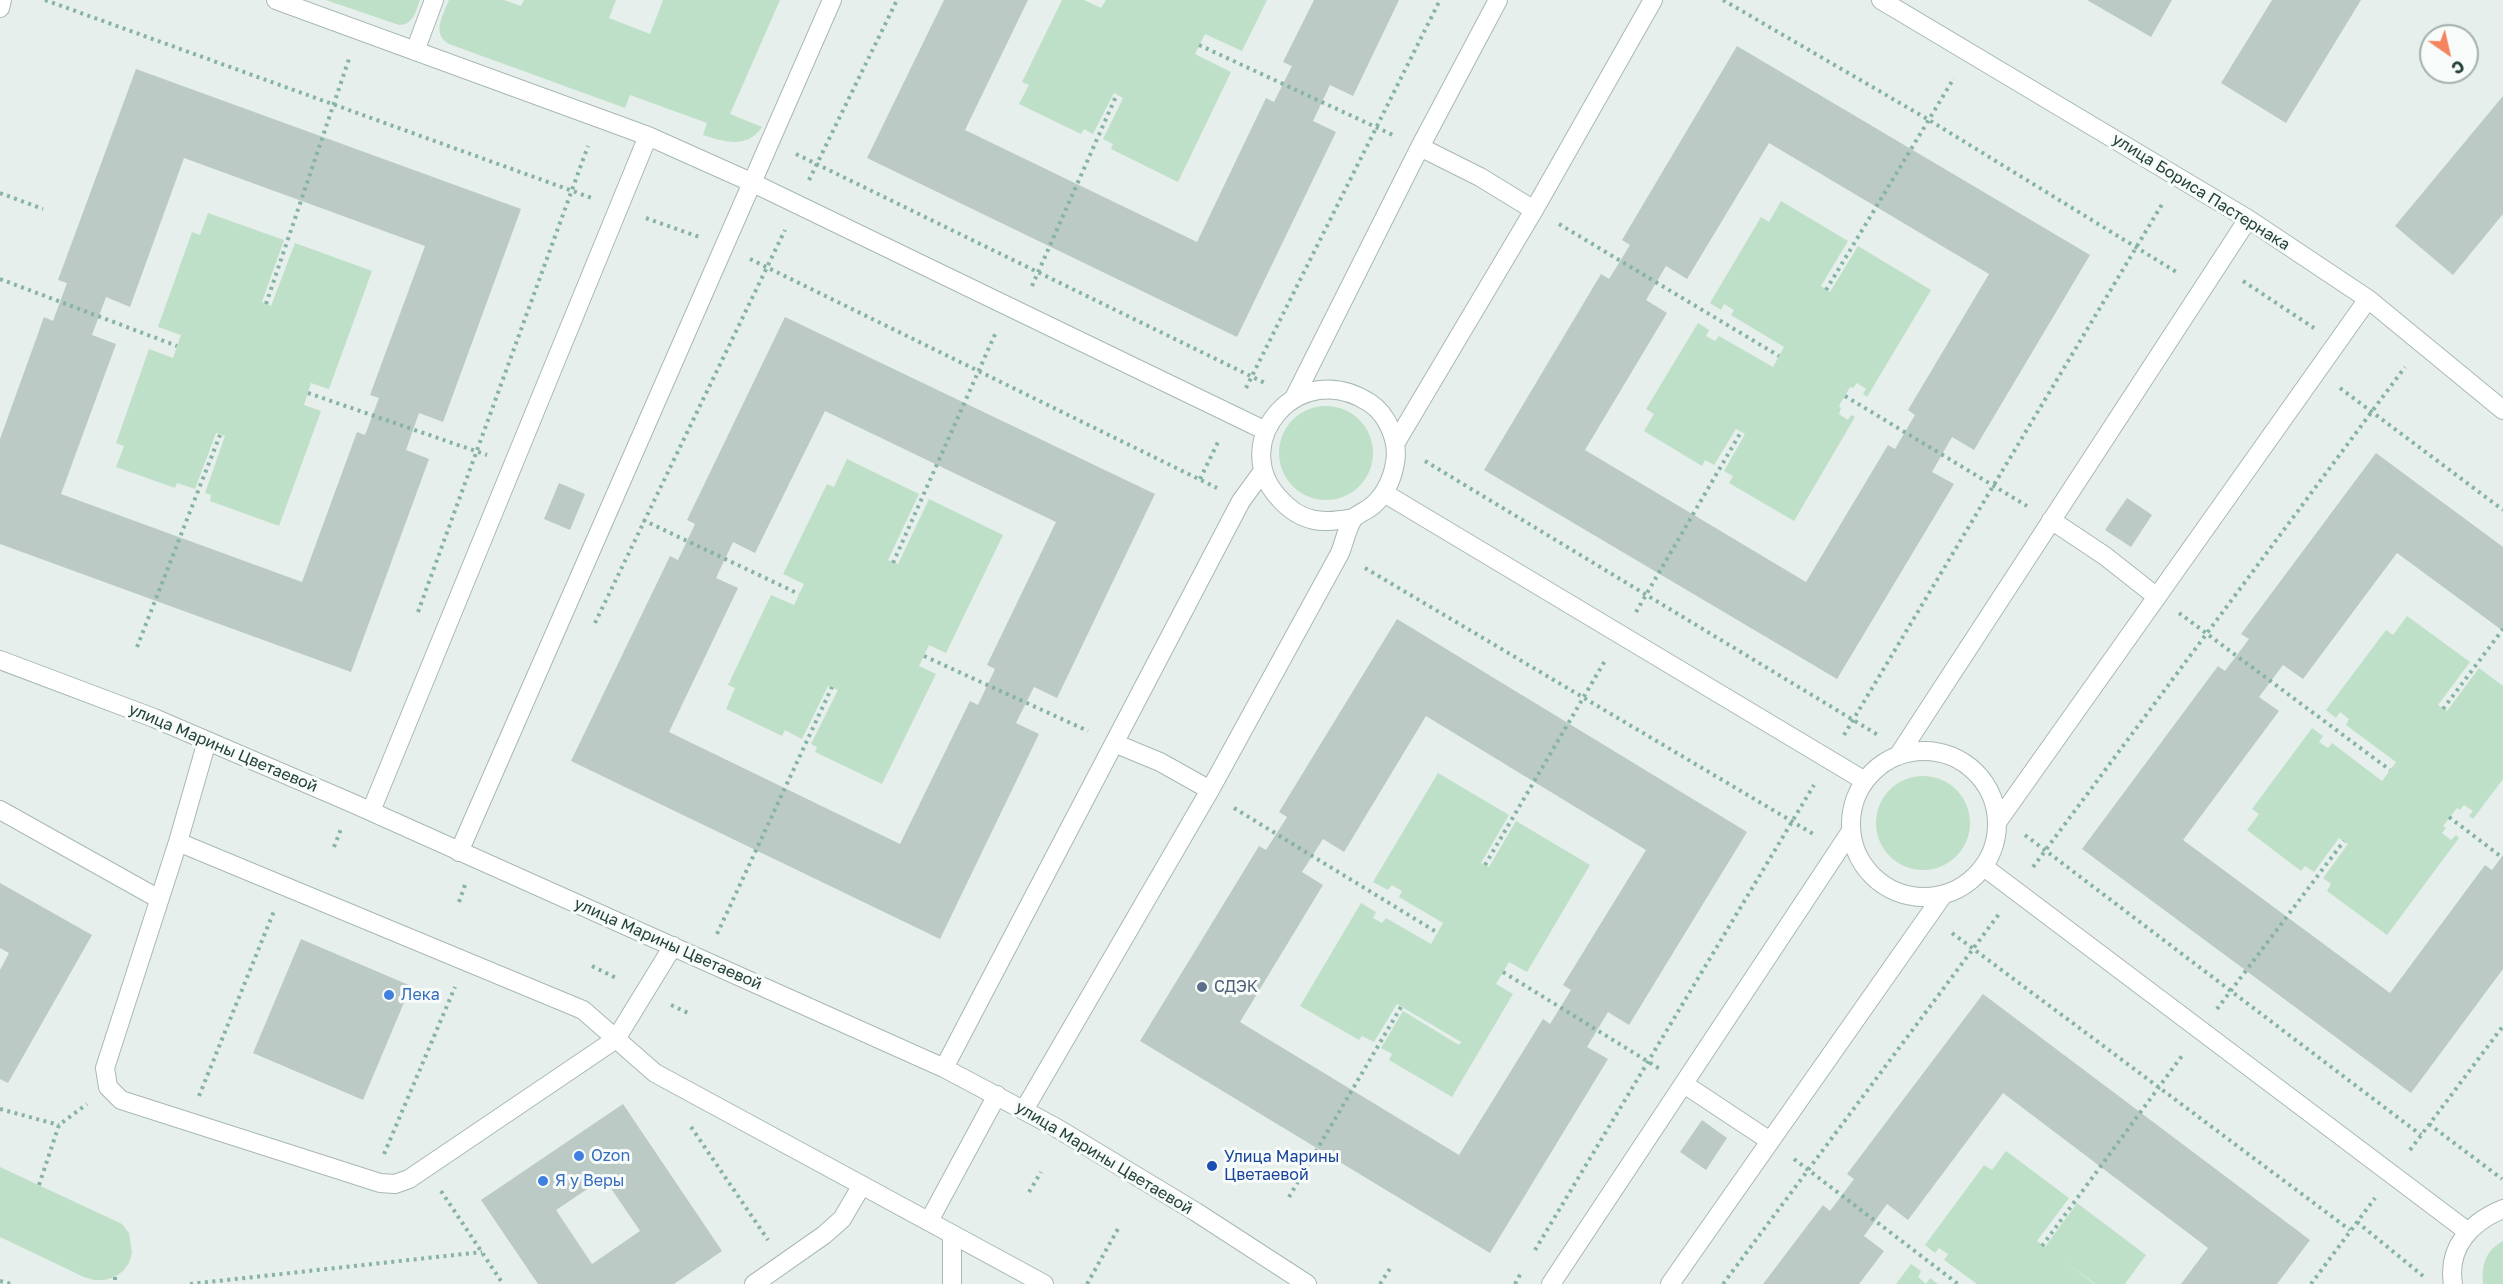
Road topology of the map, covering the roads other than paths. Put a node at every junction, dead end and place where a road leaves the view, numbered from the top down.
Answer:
1 (2, 0) edge
2 (276, 0) edge
3 (434, 0) edge
4 (832, 0) edge
5 (1498, 0) edge
6 (1653, 0) edge
7 (1881, 0) edge
8 (0, 8) edge
9 (416, 51) junction
10 (648, 136) junction
11 (1420, 147) junction
12 (753, 183) junction
13 (1534, 210) junction
14 (2248, 219) junction
15 (2368, 299) junction
16 (1294, 398) junction
17 (2503, 411) edge
18 (1266, 431) junction
19 (1395, 444) junction
20 (1263, 471) junction
21 (1384, 493) junction
22 (1353, 518) junction
23 (2051, 520) junction
24 (2157, 597) junction
25 (0, 660) edge
26 (207, 741) junction
27 (1114, 743) junction
28 (1900, 753) junction
29 (1865, 781) junction
30 (1210, 790) junction
31 (0, 810) edge
32 (371, 811) junction
33 (1999, 819) junction
34 (1851, 831) junction
35 (178, 842) junction
36 (459, 852) junction
37 (1984, 867) junction
38 (1942, 895) junction
39 (159, 899) junction
40 (673, 946) junction
41 (616, 1039) junction
42 (944, 1068) junction
43 (1683, 1084) junction
44 (997, 1095) junction
45 (1024, 1110) junction
46 (1770, 1141) junction
47 (862, 1185) junction
48 (2503, 1209) edge
49 (929, 1221) junction
50 (2468, 1231) junction
51 (952, 1234) junction
52 (2450, 1281) edge
53 (1301, 1282) edge
54 (754, 1284) edge
55 (952, 1284) edge
56 (1044, 1284) edge
57 (1551, 1284) edge
58 (1670, 1284) edge

1 - 8 street
2 - 9 street
3 - 9 street
4 - 12 street
5 - 11 street
6 - 13 street
7 - 14 street, улица Бориса Пастернака
9 - 10 street
10 - 12 street
10 - 32 street
11 - 13 street
11 - 16 street
12 - 18 street
12 - 36 street
13 - 19 street
14 - 15 street, улица Бориса Пастернака
14 - 23 street
15 - 17 street, улица Бориса Пастернака
15 - 24 street
16 - 18 street
16 - 19 street
18 - 20 street
19 - 21 street
20 - 22 street
20 - 27 street
21 - 22 street
21 - 29 street
22 - 30 street
23 - 24 street
23 - 28 street
24 - 33 street
25 - 26 street, улица Марины Цветаевой
26 - 32 street, улица Марины Цветаевой
26 - 35 street
27 - 30 street
27 - 42 street
28 - 29 street
28 - 33 street
29 - 34 street
30 - 45 street
31 - 39 street
32 - 36 street, улица Марины Цветаевой
33 - 37 street
34 - 38 street
34 - 43 street
35 - 39 street
35 - 41 street
36 - 40 street, улица Марины Цветаевой
37 - 38 street
37 - 50 street
38 - 46 street
39 - 41 street
40 - 41 street
40 - 42 street, улица Марины Цветаевой
41 - 47 street
42 - 44 street, улица Марины Цветаевой
43 - 46 street
43 - 57 street
44 - 45 street, улица Марины Цветаевой
44 - 49 street
45 - 53 street, улица Марины Цветаевой
46 - 58 street
47 - 49 street
47 - 54 street
48 - 50 street
49 - 51 street
50 - 52 street
51 - 55 street
51 - 56 street

